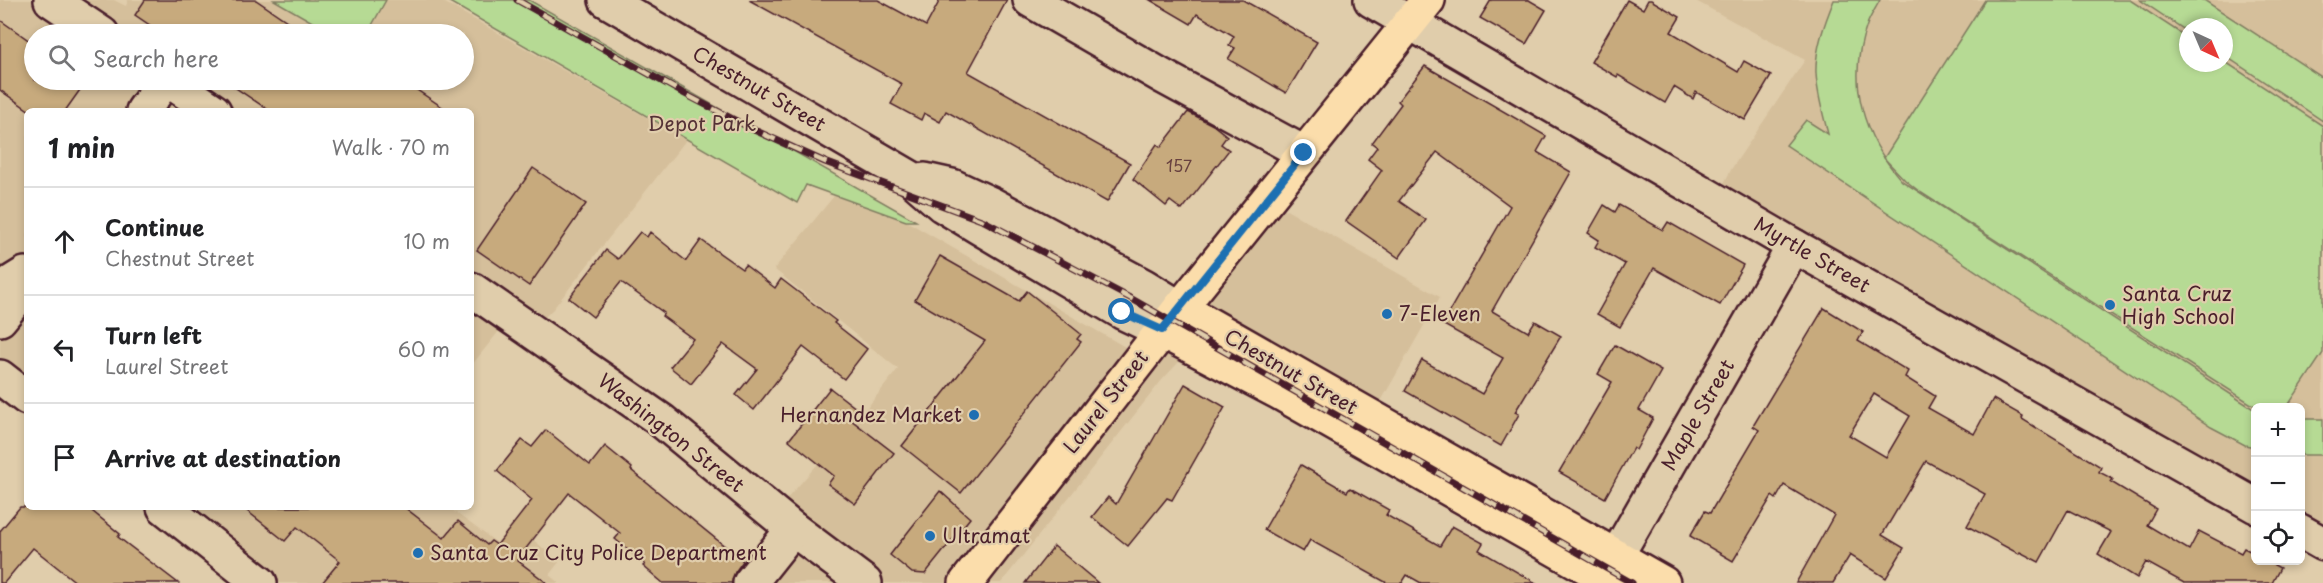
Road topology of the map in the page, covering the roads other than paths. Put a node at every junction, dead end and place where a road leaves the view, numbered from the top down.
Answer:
1 (51, 0) edge
2 (1030, 0) edge
3 (1371, 0) edge
4 (611, 1) edge
5 (1420, 11) edge
6 (87, 24) edge
7 (171, 90) edge
8 (147, 108) edge
9 (208, 108) edge
10 (1304, 153) junction
11 (1794, 246) junction
12 (20, 278) edge
13 (474, 291) edge
14 (0, 319) edge
15 (1171, 319) junction
16 (0, 377) edge
17 (24, 396) edge
18 (2251, 503) edge
19 (168, 510) edge
20 (793, 529) junction
21 (2305, 533) edge
22 (2323, 544) edge
23 (1609, 575) edge
24 (260, 583) edge
25 (750, 583) edge
26 (865, 583) edge
27 (966, 583) edge
28 (1663, 583) edge

1 - 6 street
2 - 10 street
3 - 5 street, Myrtle Street
4 - 15 street, Chestnut Street
5 - 10 main road, Laurel Street
5 - 11 street, Myrtle Street
7 - 8 street
7 - 9 street
10 - 15 main road, Laurel Street
11 - 18 street, Myrtle Street
11 - 23 street, Maple Street
12 - 14 street
13 - 20 street, Washington Street
15 - 23 main road, Chestnut Street
15 - 27 main road, Laurel Street
16 - 17 street
19 - 24 street
20 - 25 street
20 - 26 street, Washington Street
21 - 22 street
23 - 28 main road, Chestnut Street

